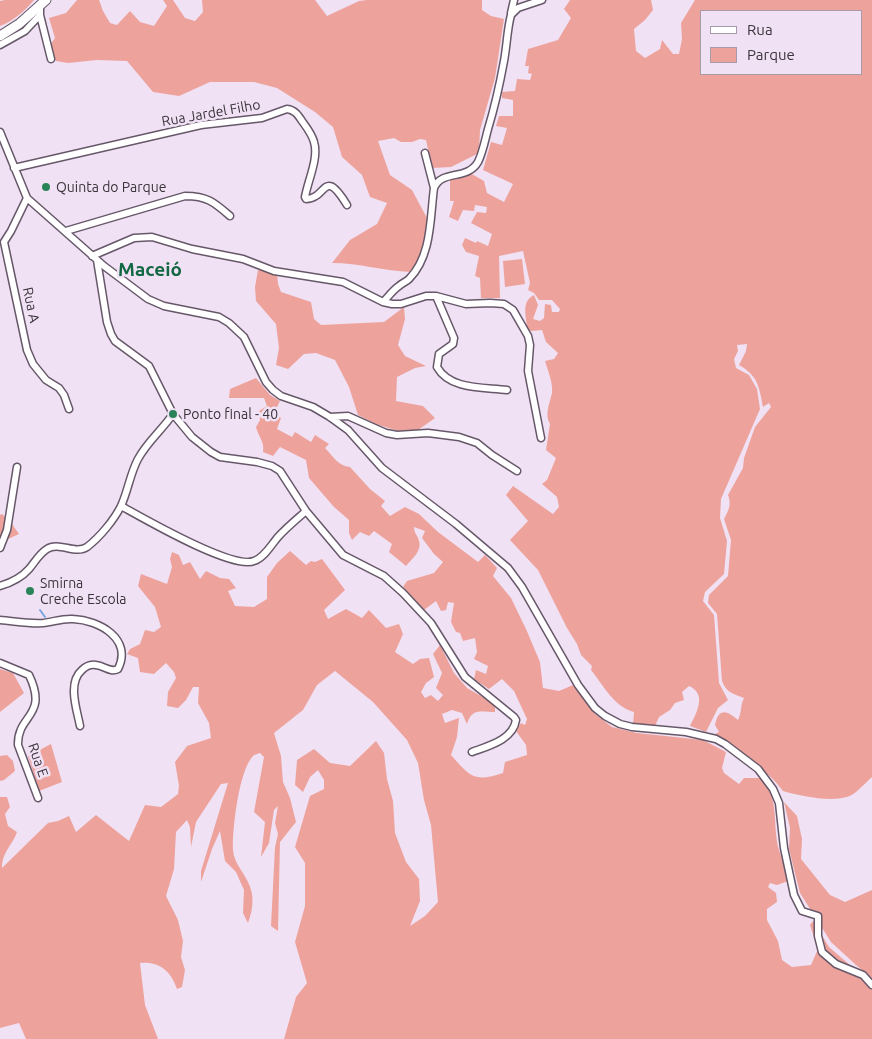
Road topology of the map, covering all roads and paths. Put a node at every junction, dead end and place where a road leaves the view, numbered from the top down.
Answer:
1 (514, 0) edge
2 (542, 0) edge
3 (42, 7) edge
4 (511, 14) junction
5 (0, 36) edge
6 (0, 45) edge
7 (51, 59) dead end
8 (0, 132) edge
9 (426, 153) dead end
10 (14, 168) junction
11 (434, 188) junction
12 (27, 198) junction
13 (347, 205) dead end
14 (230, 216) dead end
15 (66, 231) junction
16 (2, 242) edge
17 (95, 258) junction
18 (436, 296) junction
19 (383, 302) junction
20 (506, 390) dead end
21 (69, 409) dead end
22 (173, 414) junction
23 (330, 417) junction
24 (541, 438) dead end
25 (17, 467) dead end
26 (517, 471) dead end
27 (121, 506) junction
28 (306, 511) junction
29 (0, 548) edge
30 (0, 586) edge
31 (0, 620) edge
32 (0, 663) edge
33 (80, 726) dead end
34 (472, 752) dead end
35 (38, 798) dead end
36 (872, 985) edge

1 - 4 street
2 - 4 street
3 - 5 main road
3 - 6 street
3 - 7 street
4 - 11 street
8 - 10 street
9 - 11 street
10 - 12 street
10 - 13 street, Rua Jardel Filho
11 - 19 street
12 - 15 street
12 - 16 street, Rua A
14 - 15 street
15 - 17 street
16 - 21 street, Rua A
17 - 19 street
17 - 22 street
17 - 23 street
18 - 19 street
18 - 20 street
18 - 24 street
22 - 27 street
22 - 28 street
23 - 26 street
23 - 36 street
25 - 29 street
27 - 28 street
27 - 30 street
28 - 34 street
31 - 33 street
32 - 35 street, Rua E

